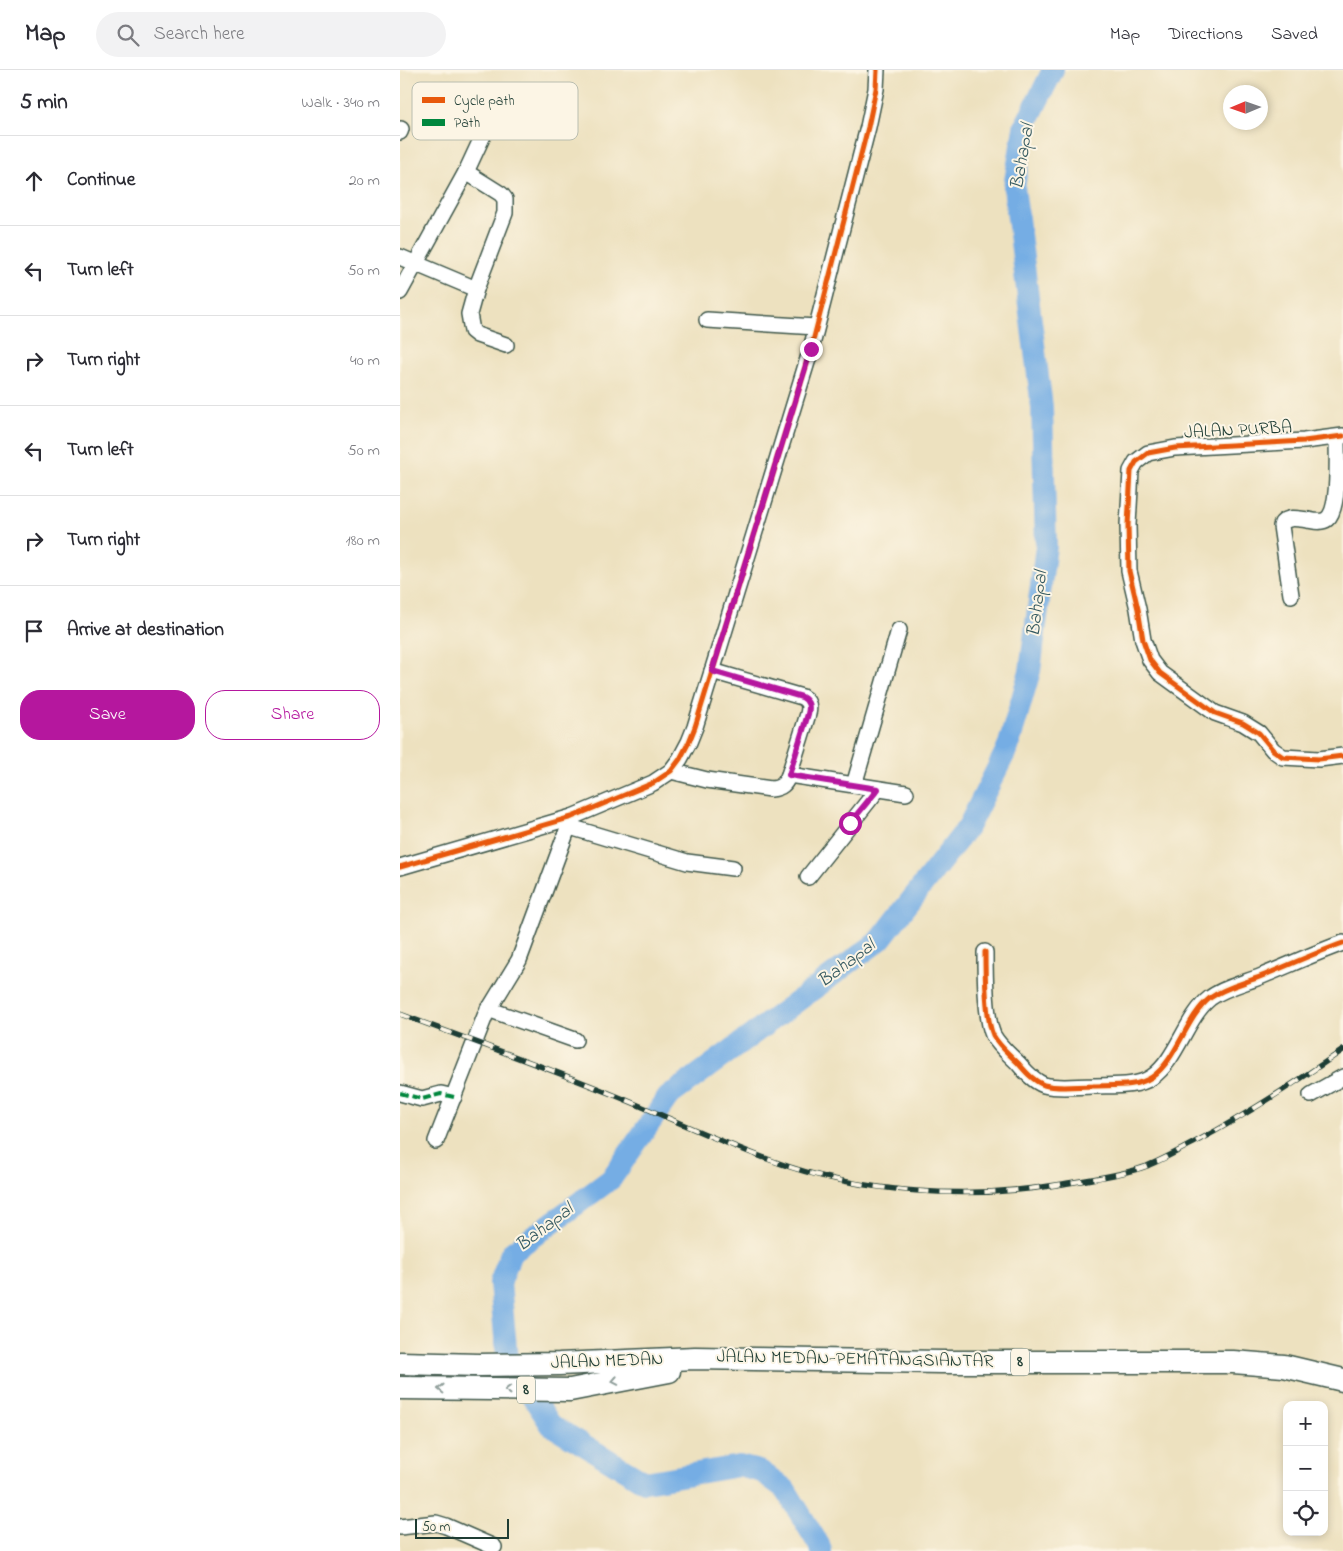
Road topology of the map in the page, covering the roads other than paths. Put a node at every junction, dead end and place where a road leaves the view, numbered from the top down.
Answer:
1 (877, 70) edge
2 (481, 140) edge
3 (466, 172) junction
4 (400, 257) edge
5 (416, 264) junction
6 (476, 289) junction
7 (400, 292) edge
8 (707, 320) dead end
9 (816, 327) junction
10 (506, 345) dead end
11 (1340, 437) edge
12 (1291, 595) dead end
13 (899, 630) dead end
14 (712, 671) junction
15 (1343, 756) edge
16 (671, 771) junction
17 (789, 775) junction
18 (854, 785) junction
19 (878, 789) junction
20 (906, 793) dead end
21 (571, 822) junction
22 (400, 867) edge
23 (733, 868) dead end
24 (808, 877) dead end
25 (1343, 943) edge
26 (985, 952) dead end
27 (488, 1009) junction
28 (575, 1040) dead end
29 (1343, 1077) edge
30 (400, 1093) edge
31 (1311, 1095) dead end
32 (454, 1097) junction
33 (436, 1141) dead end
34 (695, 1358) junction
35 (400, 1363) edge
36 (1343, 1380) edge
37 (400, 1388) edge
38 (400, 1527) edge
39 (494, 1547) dead end

1 - 9 street
2 - 3 street
3 - 5 street
3 - 6 street
4 - 5 street
5 - 6 street
5 - 7 street
6 - 10 street
8 - 9 street
9 - 14 street
11 - 12 street
11 - 15 street, JALAN PURBA
13 - 18 street
14 - 16 street
14 - 17 street
16 - 17 street
16 - 21 street
17 - 18 street
18 - 19 street
19 - 20 street
19 - 24 street
21 - 22 street
21 - 23 street
21 - 27 street
25 - 26 street
27 - 28 street
27 - 32 street
29 - 31 street
30 - 32 street
32 - 33 street
34 - 35 highway, JALAN MEDAN / 8
34 - 36 highway, JALAN MEDAN-PEMATANGSIANTAR / 8
34 -> 37 highway, 8
38 - 39 street

